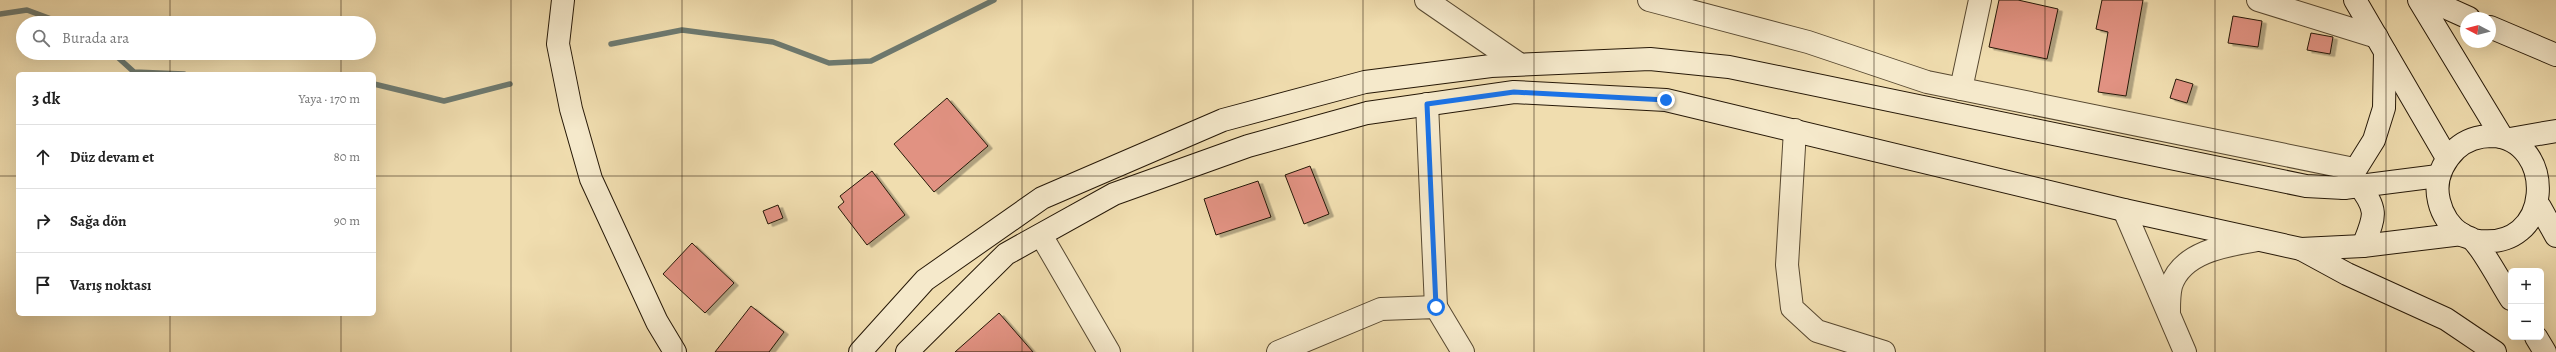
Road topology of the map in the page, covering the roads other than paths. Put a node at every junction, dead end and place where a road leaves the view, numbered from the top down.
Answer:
1 (563, 0) edge
2 (1426, 0) edge
3 (1649, 0) edge
4 (1980, 0) edge
5 (2258, 0) edge
6 (2355, 0) edge
7 (2419, 0) edge
8 (2429, 0) edge
9 (2460, 14) edge
10 (2496, 30) edge
11 (2381, 44) junction
12 (2556, 55) edge
13 (1519, 64) junction
14 (1960, 89) junction
15 (1427, 104) junction
16 (1795, 130) junction
17 (2556, 131) edge
18 (2506, 138) junction
19 (2443, 167) junction
20 (2352, 181) junction
21 (2546, 201) edge
22 (2124, 210) junction
23 (1041, 235) junction
24 (2556, 236) edge
25 (2467, 237) junction
26 (2261, 240) junction
27 (2363, 246) junction
28 (2301, 249) junction
29 (2508, 295) edge
30 (1436, 307) junction
31 (2169, 311) junction
32 (2538, 340) edge
33 (1305, 347) edge
34 (674, 352) edge
35 (860, 352) edge
36 (907, 352) edge
37 (1109, 352) edge
38 (1278, 352) edge
39 (1463, 352) edge
40 (1884, 352) edge
41 (2185, 352) edge
42 (2494, 352) edge
43 (2545, 352) edge

1 - 34 main road
2 - 13 main road
3 - 14 main road
4 - 14 main road
5 - 11 main road
6 - 11 main road
7 - 18 main road
8 - 9 main road
10 - 12 main road
11 - 19 main road
11 - 20 main road
13 - 20 main road
13 - 35 main road
14 - 20 main road
15 - 16 main road
15 - 23 main road
15 - 30 main road
16 - 22 main road
16 - 40 main road
17 - 18 main road
18 - 19 main road
18 - 21 main road
19 - 20 main road
19 - 25 main road
20 - 27 main road
21 - 24 main road
21 - 25 main road
22 - 26 main road
22 - 31 main road
23 - 36 main road
23 - 37 main road
25 - 27 main road
25 - 29 main road
26 - 28 main road
26 - 31 main road
27 - 28 main road
28 - 42 main road
30 - 33 main road
30 - 39 main road
31 - 41 main road
32 - 43 main road
33 - 38 main road

